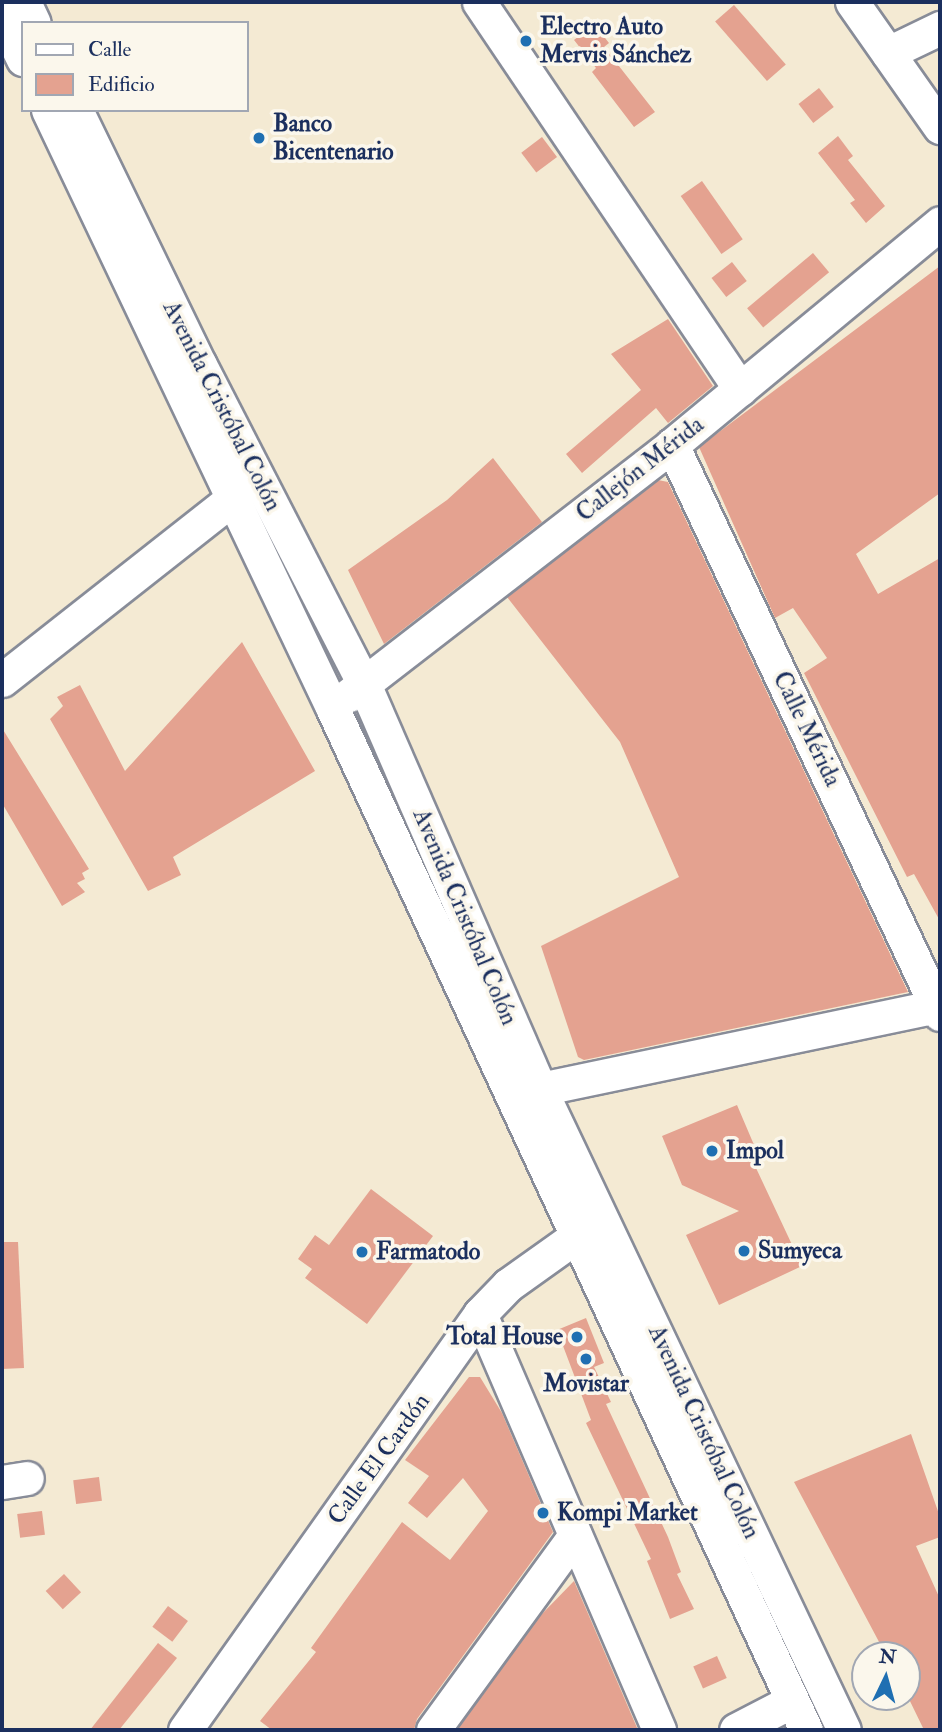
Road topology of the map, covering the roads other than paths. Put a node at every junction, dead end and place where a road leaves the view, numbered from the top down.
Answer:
1 (24, 2) edge
2 (480, 2) edge
3 (852, 2) edge
4 (2, 16) edge
5 (33, 21) edge
6 (940, 28) edge
7 (888, 53) junction
8 (21, 55) edge
9 (49, 112) edge
10 (77, 112) edge
11 (940, 127) edge
12 (940, 223) edge
13 (740, 389) junction
14 (672, 445) junction
15 (231, 500) junction
16 (2, 680) edge
17 (365, 684) junction
18 (332, 707) junction
19 (939, 1010) edge
20 (540, 1088) junction
21 (589, 1226) junction
22 (480, 1314) junction
23 (575, 1535) junction
24 (799, 1716) edge
25 (185, 1730) edge
26 (433, 1730) edge
27 (659, 1730) edge
28 (736, 1730) edge
29 (844, 1730) edge

1 - 5 street
2 - 13 street
3 - 7 street
4 - 8 street
6 - 7 street
7 - 11 street
9 - 15 street, Avenida Cristóbal Colón
10 - 17 street, Avenida Cristóbal Colón
12 - 13 street, Callejón Mérida
13 - 14 street, Callejón Mérida
14 - 17 street, Callejón Mérida
14 - 19 street, Calle Mérida
15 - 16 street
15 - 18 street, Avenida Cristóbal Colón
17 - 18 street, Callejón Mérida
17 - 20 street, Avenida Cristóbal Colón
18 - 21 street, Avenida Cristóbal Colón
19 - 20 street
20 - 21 street, Avenida Cristóbal Colón
21 - 22 street, Calle El Cardón
21 - 24 street, Avenida Cristóbal Colón
21 - 29 street, Avenida Cristóbal Colón
22 - 23 street
22 - 25 street, Calle El Cardón
23 - 26 street
23 - 27 street
24 - 28 street

